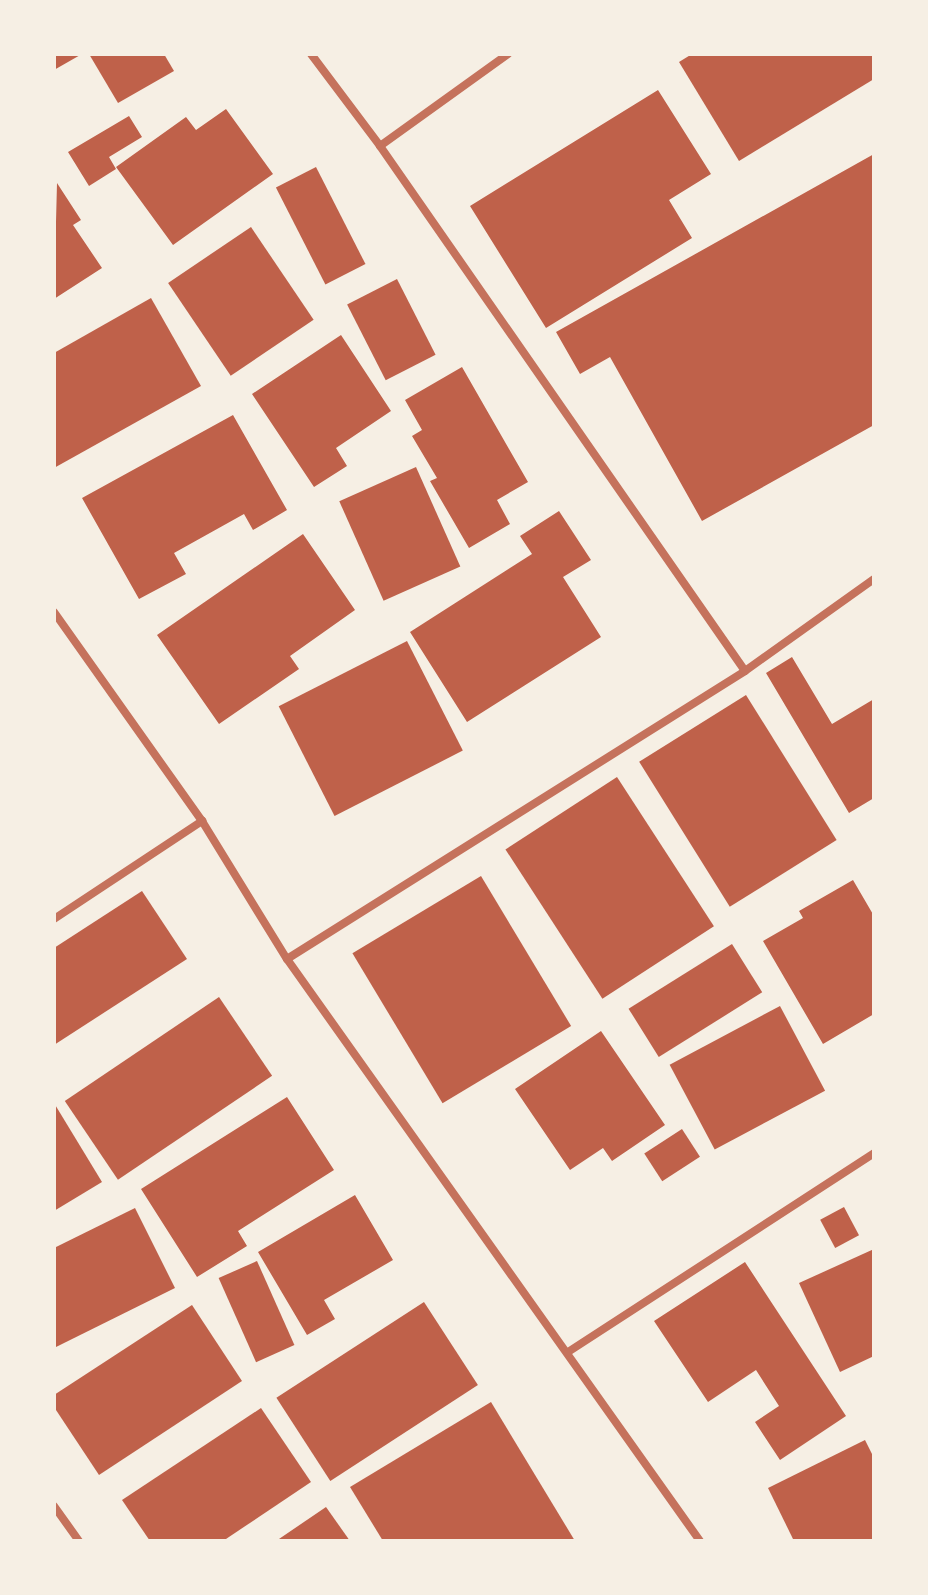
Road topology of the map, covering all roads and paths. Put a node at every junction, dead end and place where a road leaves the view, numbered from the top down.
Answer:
1 (311, 54) edge
2 (508, 54) edge
3 (380, 146) junction
4 (874, 579) edge
5 (54, 612) edge
6 (745, 671) junction
7 (202, 821) junction
8 (54, 919) edge
9 (287, 959) junction
10 (874, 1153) edge
11 (568, 1352) junction
12 (54, 1506) edge
13 (79, 1541) edge
14 (700, 1541) edge

1 - 3 street
2 - 3 street
3 - 6 street
4 - 6 street
5 - 7 street
6 - 9 street
7 - 8 street
7 - 9 street
9 - 11 street
10 - 11 street
11 - 14 street
12 - 13 street

